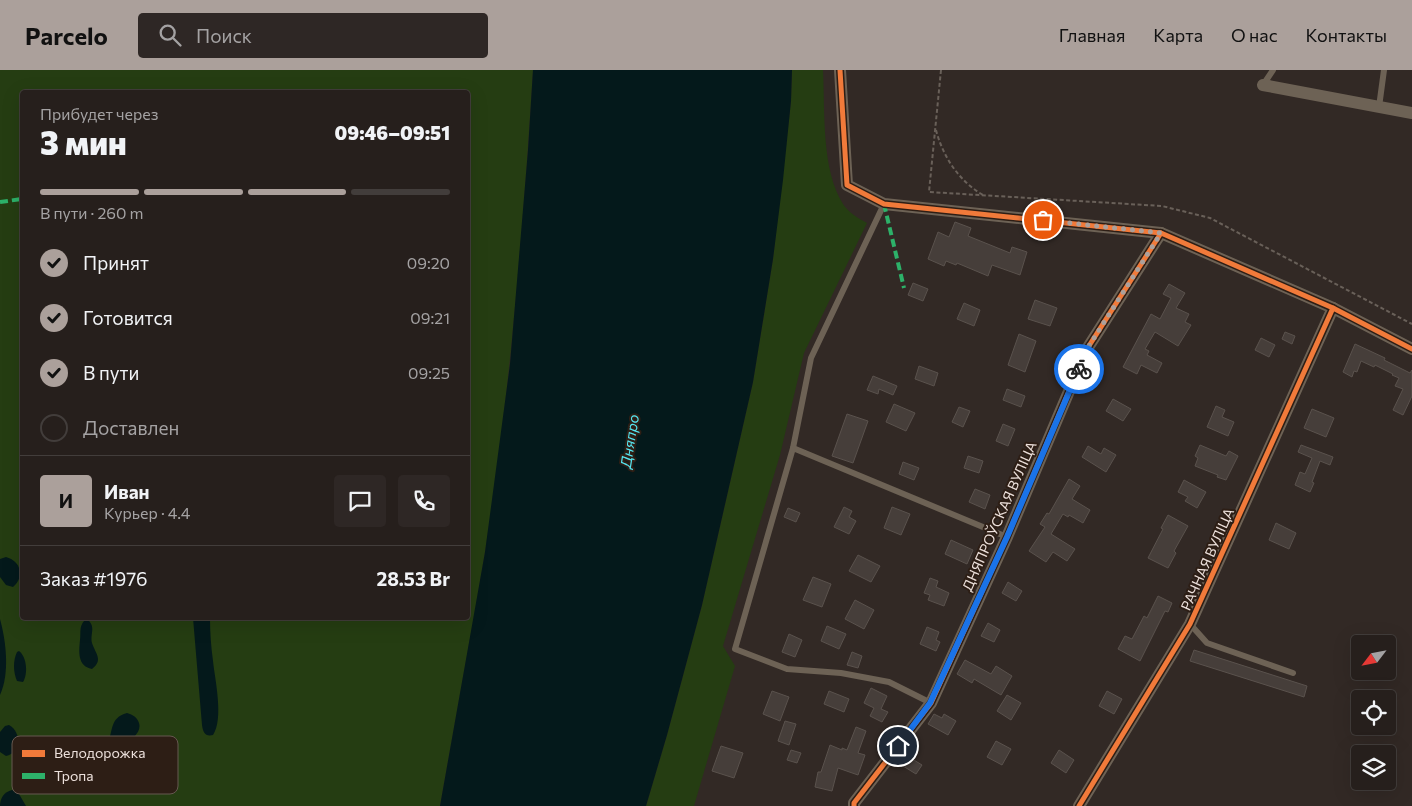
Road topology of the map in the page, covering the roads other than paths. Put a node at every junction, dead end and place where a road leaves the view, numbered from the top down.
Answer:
1 (840, 70) edge
2 (1273, 70) edge
3 (1384, 70) edge
4 (1263, 85) joint
5 (1379, 107) junction
6 (1412, 113) edge
7 (884, 204) junction
8 (1161, 233) junction
9 (1332, 308) junction
10 (1412, 350) edge
11 (793, 448) junction
12 (1007, 537) junction
13 (1190, 624) junction
14 (1294, 673) dead end
15 (930, 703) junction
16 (854, 806) edge
17 (1079, 806) edge

1 - 7 street
2 - 4 lane
3 - 5 lane
4 - 5 street
5 - 6 street
7 - 8 street
7 - 11 lane
8 - 9 street
8 - 12 street, ДНЯПРОЎСКАЯ ВУЛІЦА
9 - 10 street
9 - 13 street, РАЧНАЯ ВУЛІЦА
11 - 12 lane
11 - 15 lane
12 - 15 street, ДНЯПРОЎСКАЯ ВУЛІЦА
13 - 14 lane
13 - 17 street, РАЧНАЯ ВУЛІЦА
15 - 16 street, ДНЯПРОЎСКАЯ ВУЛІЦА

